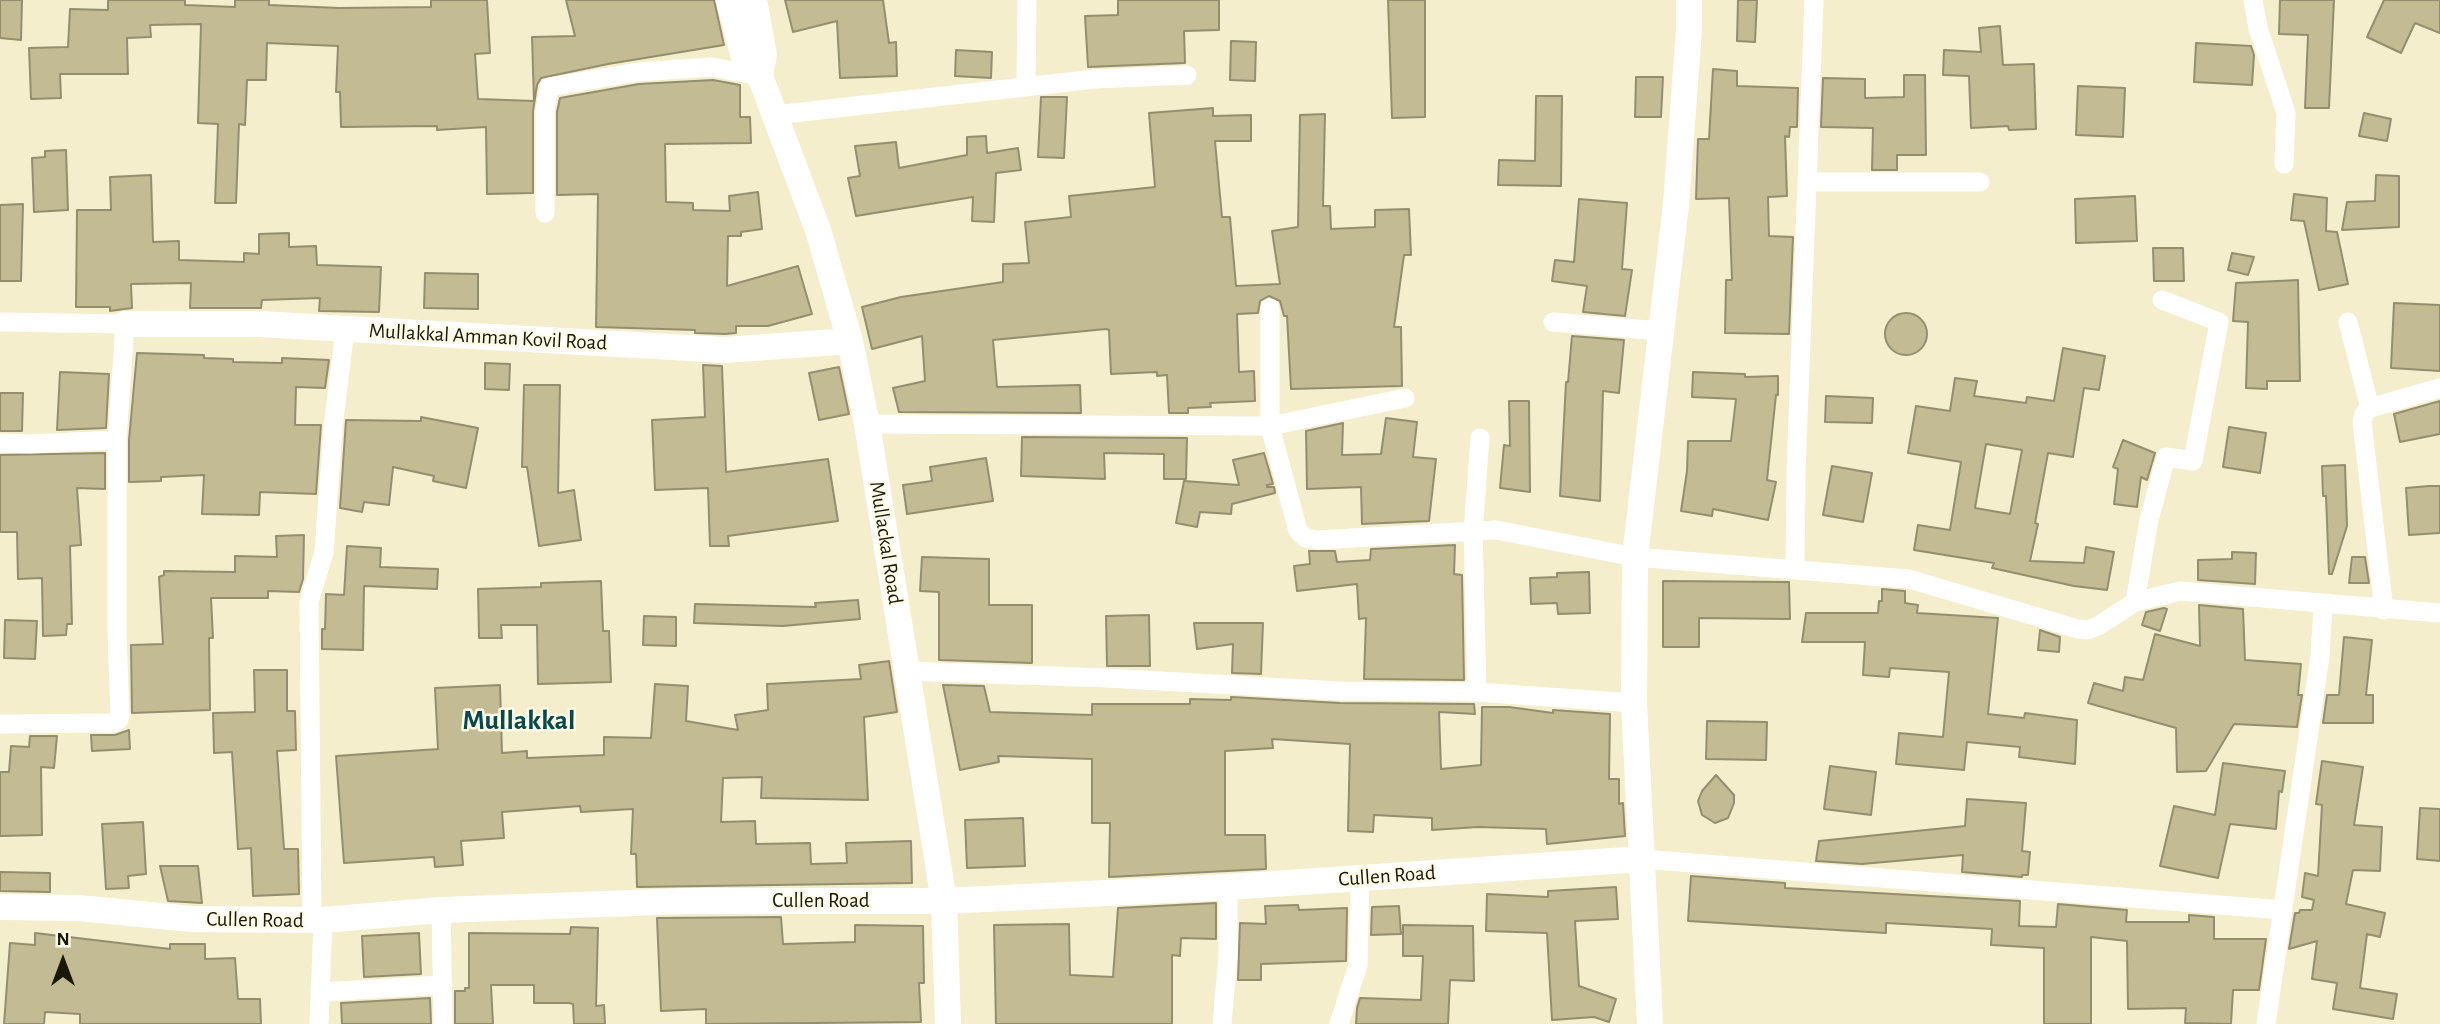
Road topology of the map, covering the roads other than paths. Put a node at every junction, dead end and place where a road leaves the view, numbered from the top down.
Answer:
1 (729, 0) edge
2 (754, 0) edge
3 (1027, 0) edge
4 (1689, 0) edge
5 (1814, 0) edge
6 (2253, 0) edge
7 (1187, 75) dead end
8 (760, 76) junction
9 (1026, 87) junction
10 (775, 115) junction
11 (2284, 164) dead end
12 (1807, 182) junction
13 (1980, 182) dead end
14 (545, 213) dead end
15 (2162, 300) dead end
16 (1270, 308) dead end
17 (1553, 322) dead end
18 (2348, 322) dead end
19 (0, 323) edge
20 (125, 324) junction
21 (345, 329) junction
22 (1661, 331) junction
23 (850, 341) junction
24 (2440, 388) edge
25 (1405, 398) dead end
26 (2371, 408) junction
27 (867, 424) junction
28 (1270, 426) junction
29 (1480, 438) dead end
30 (117, 440) junction
31 (0, 443) edge
32 (1474, 531) junction
33 (1635, 557) junction
34 (1795, 570) junction
35 (2135, 602) junction
36 (2323, 605) junction
37 (2384, 610) junction
38 (2440, 613) edge
39 (906, 671) junction
40 (1477, 692) junction
41 (1634, 702) junction
42 (0, 724) edge
43 (1642, 859) junction
44 (1360, 878) junction
45 (1228, 887) junction
46 (944, 901) junction
47 (0, 907) edge
48 (441, 910) junction
49 (2283, 910) junction
50 (317, 920) junction
51 (443, 985) junction
52 (320, 992) junction
53 (319, 1024) edge
54 (443, 1024) edge
55 (948, 1024) edge
56 (1222, 1024) edge
57 (1339, 1024) edge
58 (1650, 1024) edge
59 (2266, 1024) edge

1 - 8 main road, Mullackal Road
2 - 8 main road, Mullackal Road
3 - 9 street
4 - 22 main road
5 - 12 street
6 - 11 street
7 - 9 street
8 - 10 main road, Mullackal Road
8 - 14 street
9 - 10 street
10 - 23 main road, Mullackal Road
12 - 13 street
12 - 34 street
15 - 35 street
16 - 28 street
17 - 22 street
18 - 26 street
19 - 20 street
20 - 21 main road, Mullakkal Amman Kovil Road
20 - 30 street
21 - 23 main road, Mullakkal Amman Kovil Road
21 - 50 street
22 - 33 main road
23 - 27 main road, Mullackal Road
24 - 26 street
25 - 28 street
26 - 37 street
27 - 28 street
27 - 39 main road, Mullackal Road
28 - 32 street
29 - 32 street
30 - 31 street
30 - 42 street
32 - 33 street
32 - 40 street
33 - 34 street
33 - 41 main road
34 - 35 street
35 - 36 street
36 - 37 street
36 - 49 street
37 - 38 street
39 - 40 street
39 - 46 main road, Mullackal Road
40 - 41 street
41 - 43 main road
43 - 44 main road, Cullen Road
43 - 49 street
43 - 58 main road
44 - 45 main road, Cullen Road
44 - 57 street
45 - 46 main road, Cullen Road
45 - 56 street
46 - 48 main road, Cullen Road
46 - 55 main road, Mullackal Road
47 - 50 main road, Cullen Road
48 - 50 main road, Cullen Road
48 - 51 street
49 - 59 street
50 - 52 street
51 - 52 street
51 - 54 street
52 - 53 street

